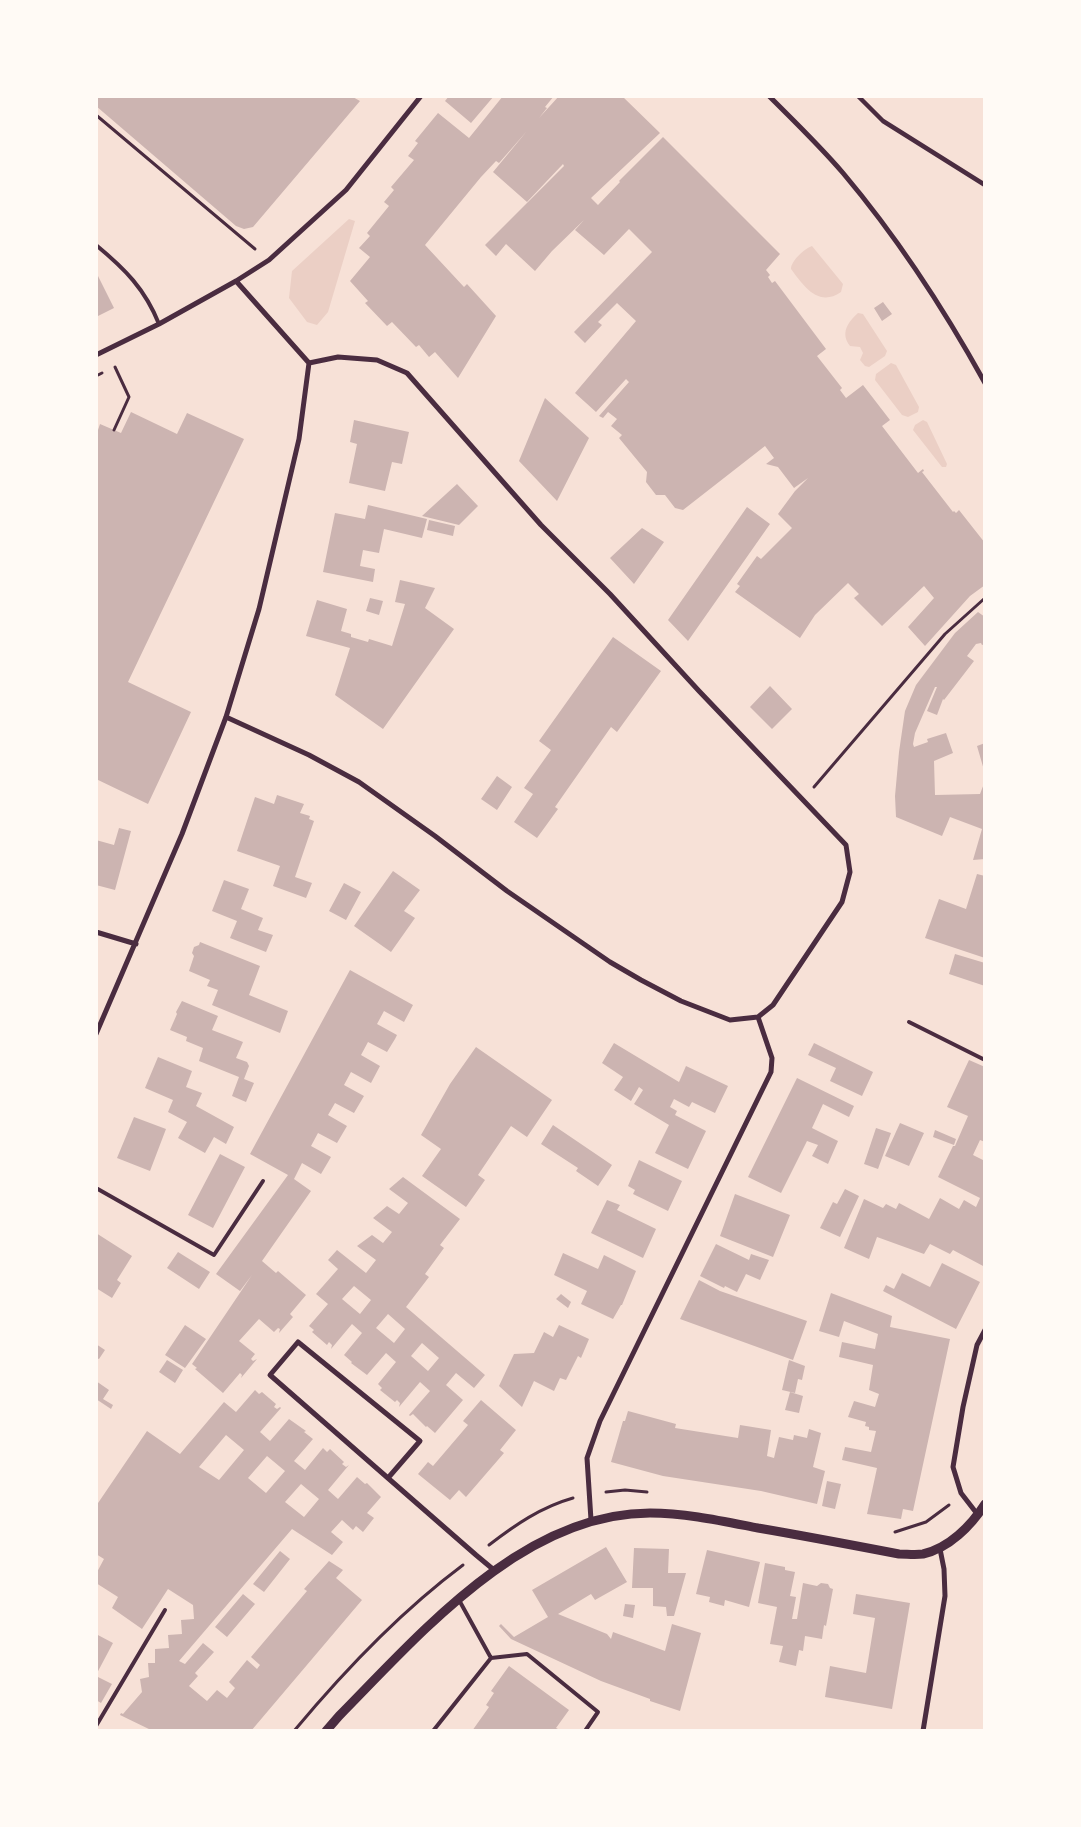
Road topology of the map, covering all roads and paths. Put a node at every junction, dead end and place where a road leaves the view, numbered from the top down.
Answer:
1 (421, 96) edge
2 (769, 96) edge
3 (858, 96) edge
4 (96, 115) edge
5 (985, 185) edge
6 (96, 245) edge
7 (269, 260) junction
8 (236, 281) junction
9 (159, 324) junction
10 (96, 354) edge
11 (309, 363) junction
12 (115, 367) dead end
13 (985, 383) edge
14 (114, 430) dead end
15 (985, 598) edge
16 (226, 716) junction
17 (803, 799) junction
18 (96, 932) edge
19 (136, 944) junction
20 (758, 1017) junction
21 (909, 1022) dead end
22 (96, 1034) edge
23 (985, 1060) edge
24 (263, 1181) dead end
25 (96, 1188) edge
26 (985, 1330) edge
27 (388, 1478) junction
28 (655, 1492) dead end
29 (961, 1493) junction
30 (588, 1494) junction
31 (985, 1504) edge
32 (978, 1515) junction
33 (591, 1520) junction
34 (886, 1530) dead end
35 (940, 1549) junction
36 (476, 1555) junction
37 (494, 1570) junction
38 (459, 1600) junction
39 (165, 1610) dead end
40 (491, 1658) junction
41 (96, 1726) edge
42 (294, 1731) edge
43 (326, 1731) edge
44 (433, 1731) edge
45 (585, 1731) edge
46 (923, 1731) edge

1 - 7 street
2 - 13 street
3 - 5 street
4 - 7 path
6 - 9 lane
7 - 8 street
8 - 9 street
8 - 11 street
9 - 10 street
11 - 16 street
11 - 17 street
12 - 14 path
15 - 17 path
16 - 19 street
16 - 20 street
17 - 20 street
18 - 19 street
19 - 22 street
20 - 30 street
21 - 23 lane
24 - 25 lane
26 - 29 street
27 - 27 street
27 - 36 street
28 - 30 path
29 - 32 street
29 - 34 path
30 - 33 street
30 - 36 path
31 - 32 street
32 - 35 street
33 - 35 street
33 - 37 street
35 - 46 street
36 - 37 street
36 - 42 path
37 - 38 street
38 - 40 lane
38 - 43 street
39 - 41 lane
40 - 44 lane
40 - 45 lane

